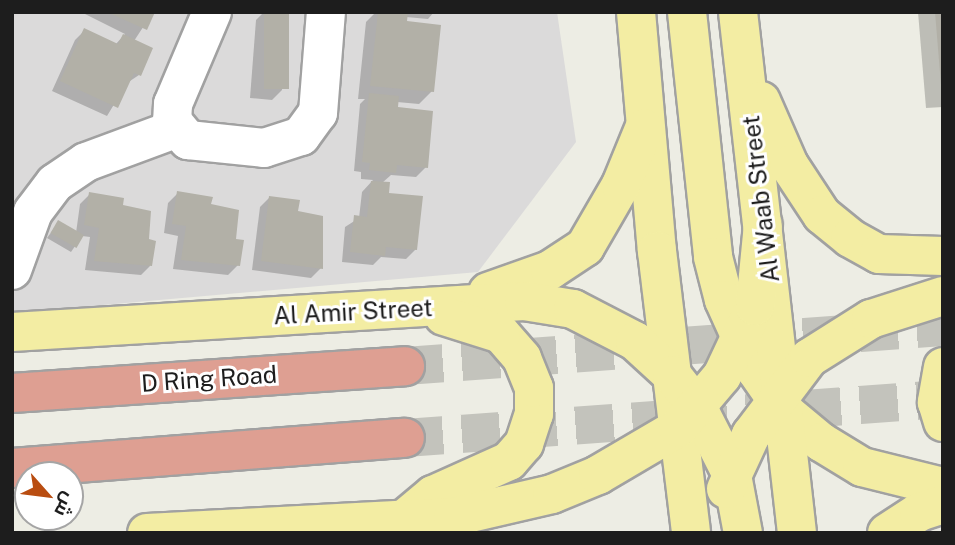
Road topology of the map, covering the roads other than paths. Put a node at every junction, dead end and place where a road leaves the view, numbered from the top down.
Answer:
1 (212, 12) edge
2 (326, 12) edge
3 (636, 12) edge
4 (687, 12) edge
5 (738, 12) edge
6 (744, 61) junction
7 (647, 122) junction
8 (175, 129) junction
9 (763, 225) junction
10 (943, 256) edge
11 (12, 270) edge
12 (943, 296) edge
13 (422, 310) junction
14 (12, 331) edge
15 (742, 341) junction
16 (405, 366) tunnel mouth
17 (943, 367) edge
18 (672, 375) junction
19 (12, 393) edge
20 (781, 399) junction
21 (688, 418) junction
22 (943, 422) edge
23 (405, 438) tunnel mouth
24 (12, 468) edge
25 (732, 475) junction
26 (943, 487) edge
27 (943, 504) edge
28 (413, 526) edge
29 (147, 533) edge
30 (691, 533) edge
31 (713, 533) edge
32 (743, 533) edge
33 (797, 533) edge
34 (887, 533) edge

1 - 8 street
2 - 8 street
3 - 7 main road
4 - 15 main road
5 - 6 main road, Al Waab Street
6 - 9 main road, Al Waab Street
6 - 10 main road
7 - 13 main road
7 - 18 main road
8 - 11 street
9 - 15 main road
9 - 20 main road, Al Waab Street
12 - 20 main road
13 - 14 main road, Al Amir Street
13 - 18 main road, Al Amir Street
13 - 28 main road
15 - 20 main road
15 - 21 main road
16 - 19 highway, D Ring Road
17 - 22 main road
18 - 21 main road
20 - 25 main road
20 - 26 main road
20 - 33 main road, Al Waab Street
21 - 25 main road
21 - 28 main road
21 - 30 main road
23 - 24 highway
25 - 31 main road
25 - 32 main road
27 - 34 main road
28 - 29 main road

